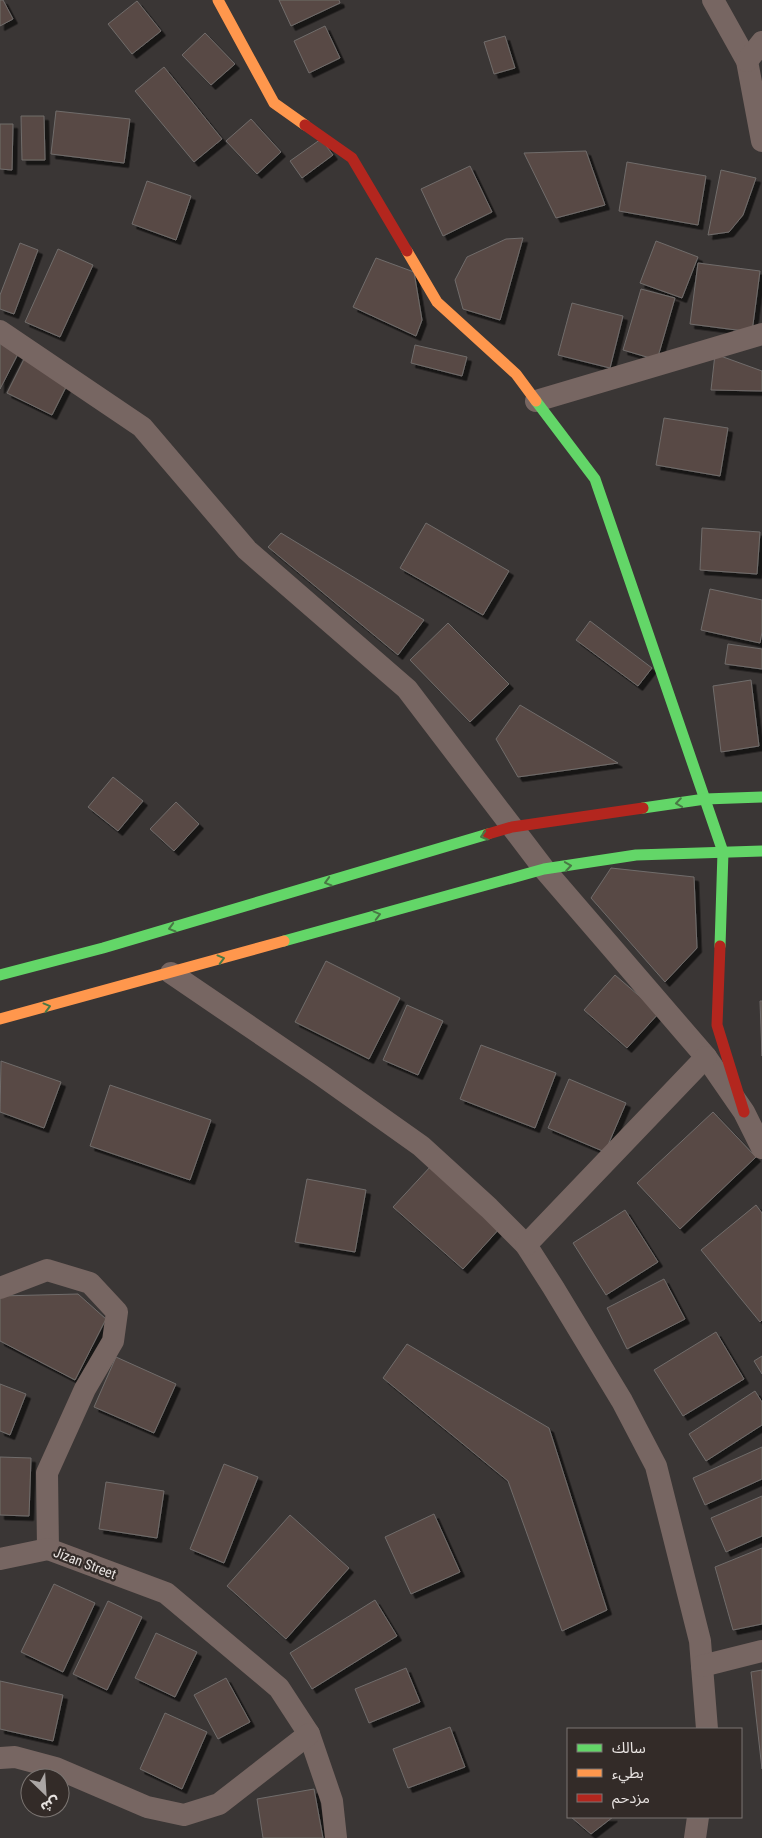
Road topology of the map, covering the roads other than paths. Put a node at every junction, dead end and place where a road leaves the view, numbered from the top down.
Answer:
1 (218, 0) edge
2 (713, 0) edge
3 (762, 42) edge
4 (747, 61) junction
5 (762, 141) edge
6 (0, 330) edge
7 (762, 334) edge
8 (536, 401) junction
9 (762, 797) edge
10 (705, 800) junction
11 (512, 828) junction
12 (762, 851) edge
13 (723, 852) junction
14 (544, 869) junction
15 (171, 973) junction
16 (0, 975) edge
17 (0, 1019) edge
18 (706, 1057) junction
19 (744, 1112) junction
20 (762, 1148) edge
21 (526, 1245) junction
22 (0, 1288) edge
23 (48, 1549) junction
24 (0, 1559) edge
25 (762, 1651) edge
26 (702, 1666) junction
27 (707, 1728) edge
28 (309, 1734) junction
29 (0, 1758) edge
30 (698, 1818) edge
31 (336, 1838) edge
32 (695, 1838) edge

1 - 8 street
2 - 4 street
3 - 4 street
4 - 5 street
6 - 11 street
7 - 8 street
8 - 10 street
9 - 10 street
10 -> 11 street
10 - 13 street
11 - 14 street
11 -> 16 street
12 - 13 street
14 -> 13 street
13 - 19 street
15 -> 14 street
14 - 18 street
17 -> 15 street
15 - 21 street
18 - 19 street
18 - 21 street
19 - 20 street
21 - 26 street
22 - 23 street, Jizan Street
23 - 24 street
23 - 28 street, Jizan Street
25 - 26 street
26 - 27 street
28 - 29 street
28 - 31 street, Jizan Street
30 - 32 street

